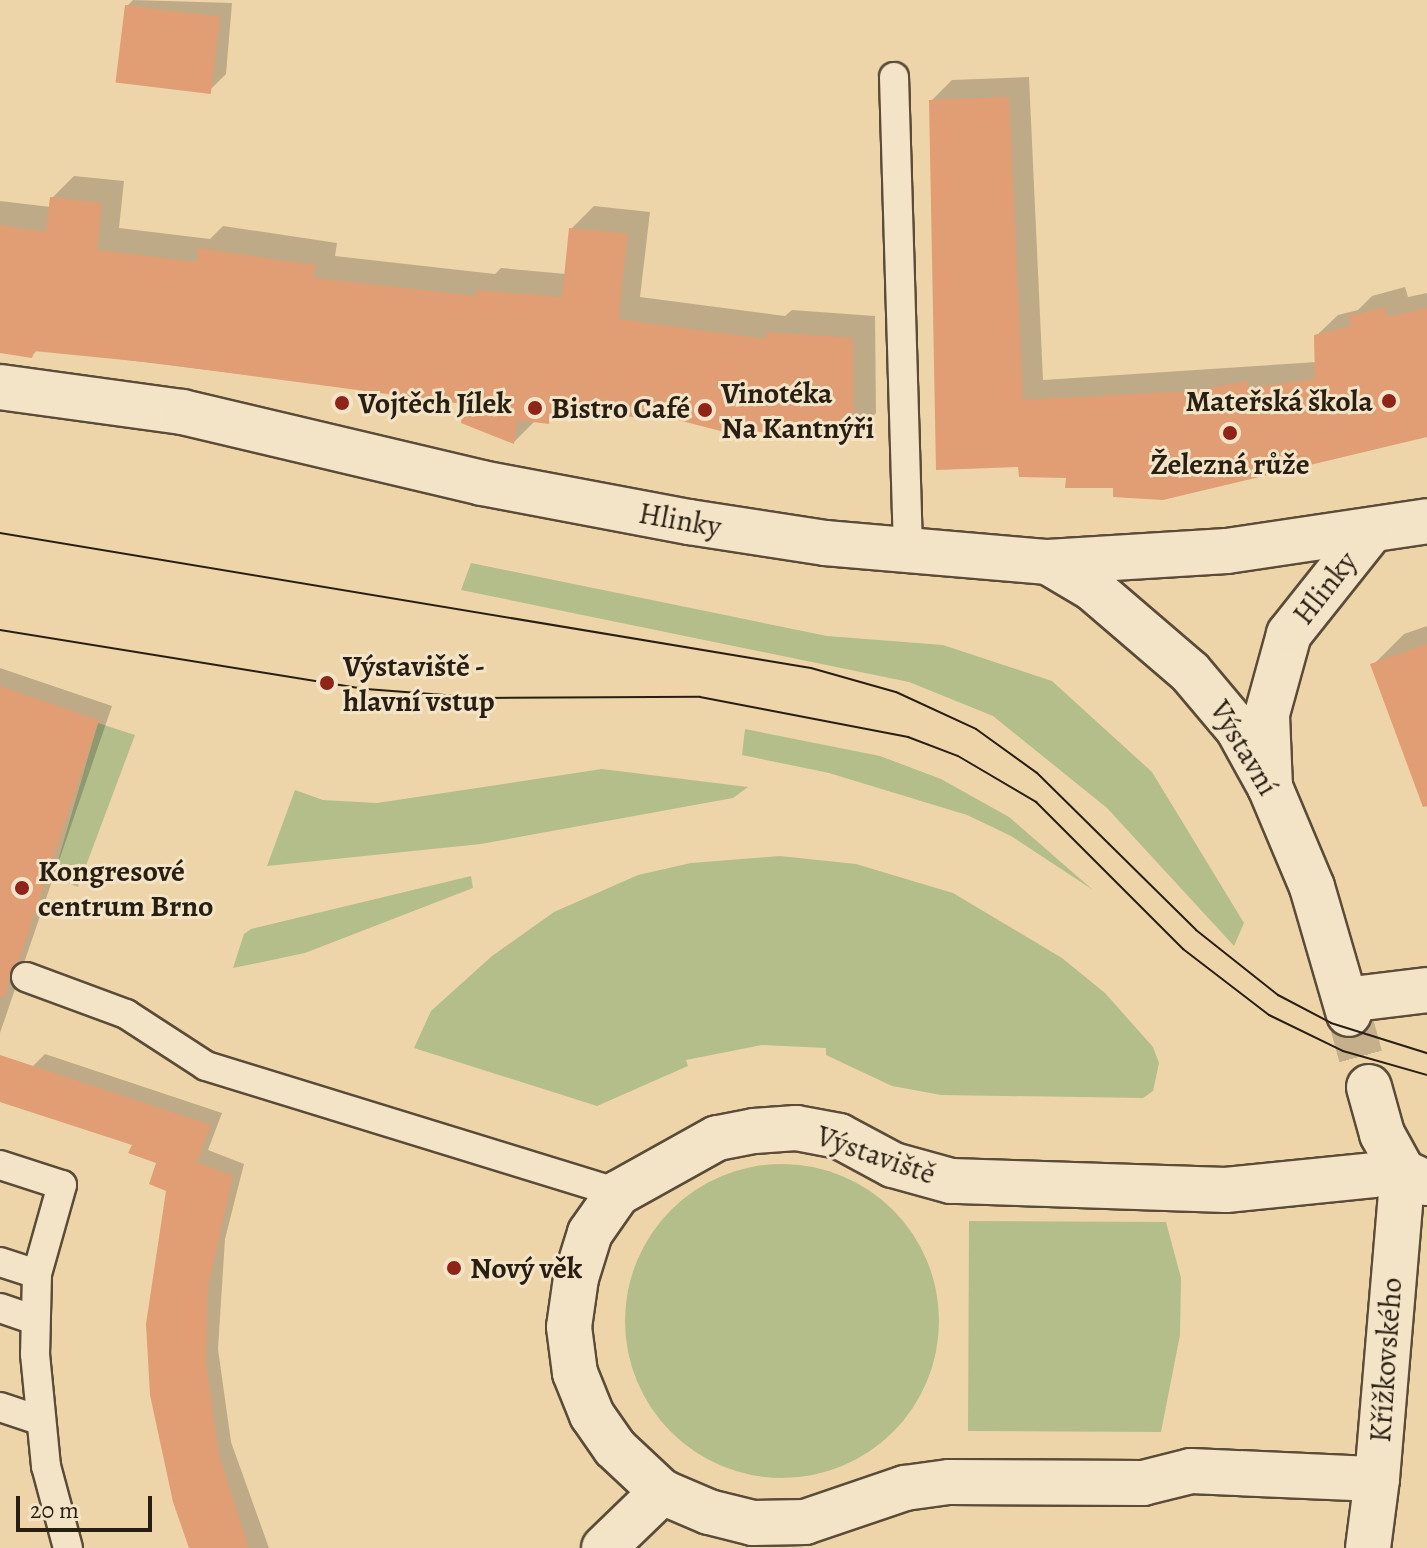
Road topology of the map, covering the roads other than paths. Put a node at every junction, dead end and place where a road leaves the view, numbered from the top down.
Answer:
1 (894, 77) dead end
2 (0, 387) edge
3 (1427, 521) edge
4 (1370, 532) junction
5 (908, 551) junction
6 (1048, 562) junction
7 (1270, 787) junction
8 (26, 977) dead end
9 (1427, 990) edge
10 (1369, 1087) tunnel mouth
11 (0, 1165) edge
12 (1415, 1178) edge
13 (618, 1193) junction
14 (0, 1262) edge
15 (37, 1274) junction
16 (0, 1308) edge
17 (35, 1320) junction
18 (0, 1407) edge
19 (39, 1420) junction
20 (1377, 1479) junction
21 (662, 1492) junction
22 (68, 1548) edge
23 (604, 1548) edge
24 (1368, 1548) edge

1 - 5 lane
2 - 5 street, Hlinky
3 - 4 street, Hlinky
4 - 6 street, Hlinky
4 - 7 street, Hlinky
5 - 6 street, Hlinky
6 - 7 street, Výstavní
7 - 9 street, Výstavní
8 - 13 lane
10 - 12 street
11 - 15 lane
12 - 13 street, Výstaviště
12 - 20 street, Křížkovského
13 - 21 street, Výstaviště
14 - 15 lane
15 - 17 lane
16 - 17 lane
17 - 19 lane
18 - 19 lane
19 - 22 lane
20 - 21 street, Výstaviště
20 - 24 street, Křížkovského
21 - 23 street

